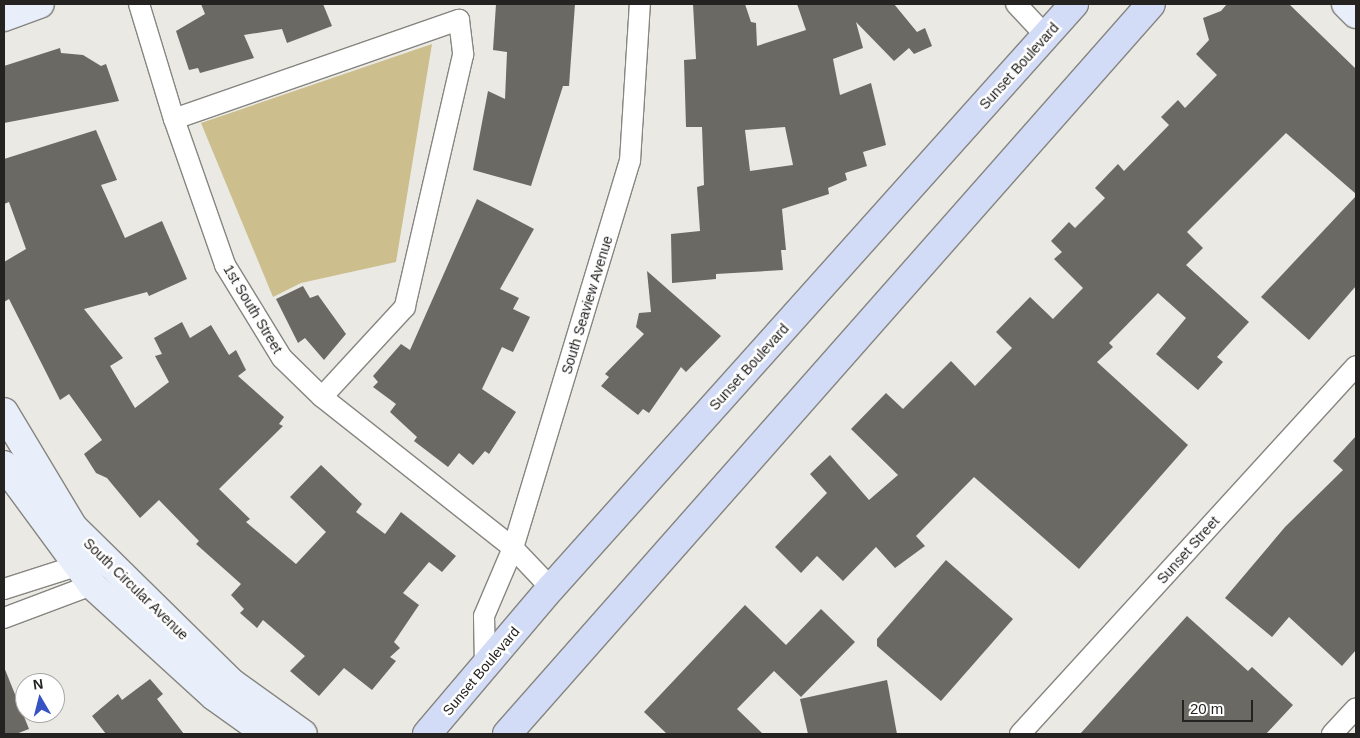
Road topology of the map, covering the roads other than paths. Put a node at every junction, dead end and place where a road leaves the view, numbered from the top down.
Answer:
1 (40, 4) edge
2 (139, 4) edge
3 (640, 4) edge
4 (1016, 4) edge
5 (1074, 4) edge
6 (1150, 4) edge
7 (1346, 4) edge
8 (1356, 14) edge
9 (4, 16) edge
10 (1046, 36) junction
11 (174, 119) junction
12 (1356, 366) edge
13 (322, 397) junction
14 (4, 412) edge
15 (4, 465) edge
16 (513, 548) junction
17 (84, 575) junction
18 (551, 588) junction
19 (4, 589) edge
20 (4, 618) edge
21 (485, 665) junction
22 (1356, 708) edge
23 (267, 734) edge
24 (303, 734) edge
25 (427, 734) edge
26 (507, 734) edge
27 (1020, 734) edge
28 (1332, 734) edge

1 - 9 main road
2 - 11 street, 1st South Street
3 - 16 street, South Seaview Avenue
4 - 10 street
5 - 10 main road, Sunset Boulevard
6 - 26 main road
7 - 8 main road
10 - 18 main road, Sunset Boulevard
11 - 13 street, 1st South Street
11 - 13 street
12 - 27 street, Sunset Street
13 - 16 street, 1st South Street
14 - 24 main road, South Circular Avenue
15 - 17 main road, South Circular Avenue
16 - 18 street
16 - 21 street, South Seaview Avenue
17 - 19 street
17 - 20 street
17 - 23 main road, South Circular Avenue
18 - 21 main road, Sunset Boulevard
21 - 25 main road, Sunset Boulevard
22 - 28 street

